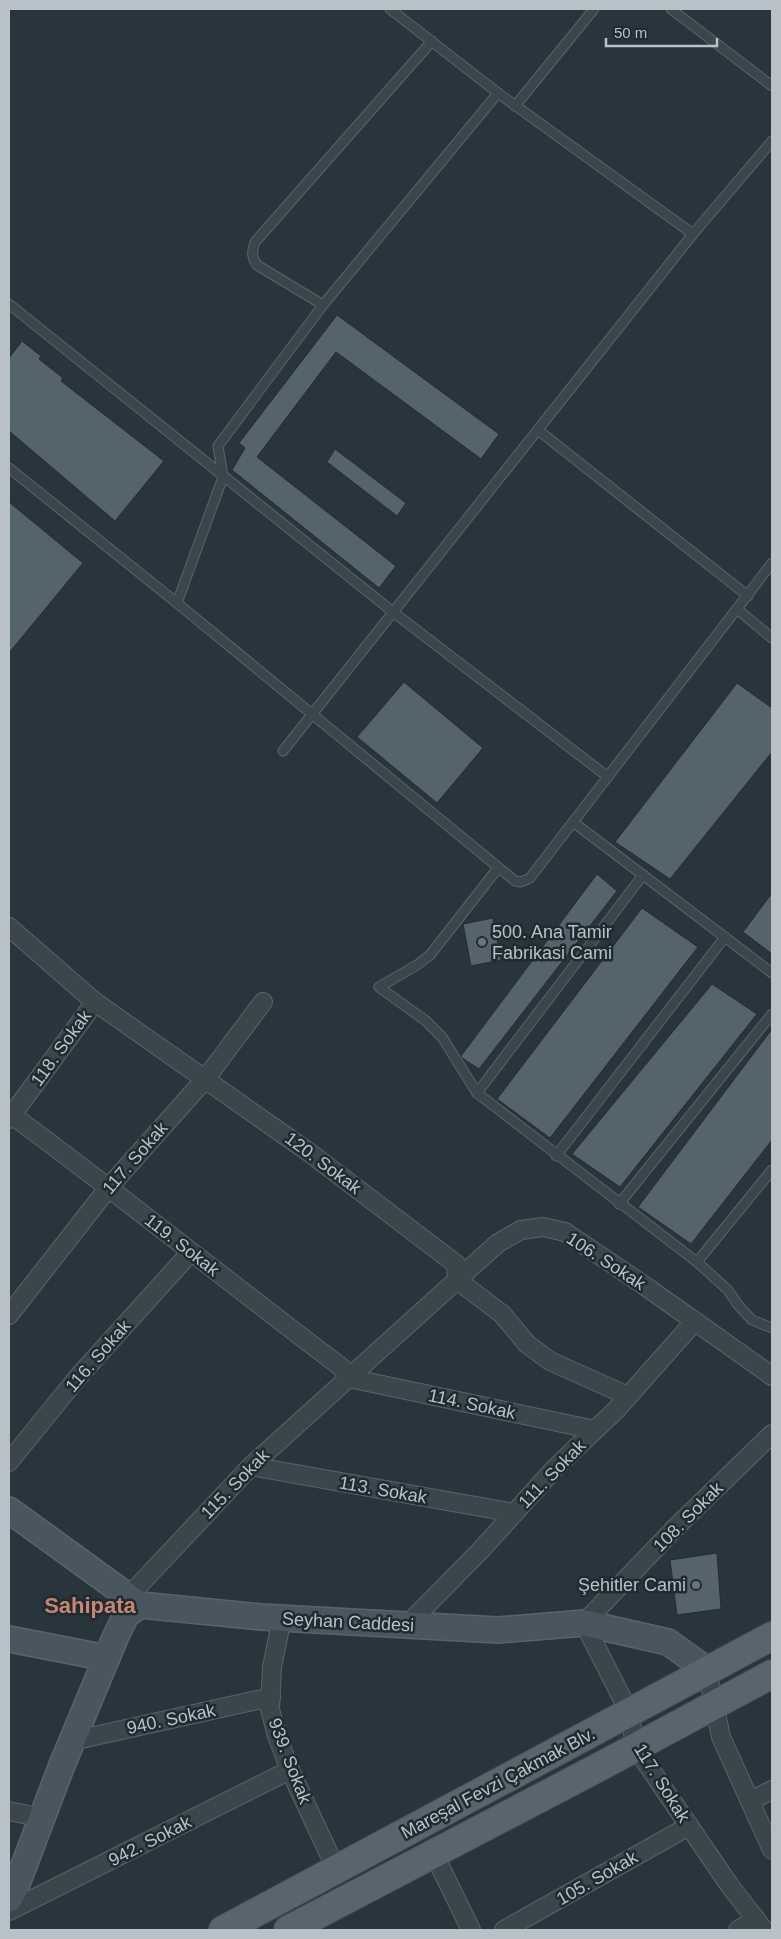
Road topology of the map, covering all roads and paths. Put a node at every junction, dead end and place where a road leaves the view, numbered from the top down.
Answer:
1 (390, 9) edge
2 (594, 9) edge
3 (677, 10) edge
4 (432, 41) junction
5 (772, 86) edge
6 (498, 93) junction
7 (515, 106) junction
8 (772, 141) edge
9 (693, 234) junction
10 (9, 304) edge
11 (323, 306) junction
12 (538, 430) junction
13 (9, 468) edge
14 (224, 477) junction
15 (772, 563) edge
16 (748, 596) junction
17 (177, 603) junction
18 (737, 609) junction
19 (393, 612) junction
20 (772, 638) edge
21 (312, 714) junction
22 (283, 751) dead end
23 (608, 777) junction
24 (573, 822) junction
25 (498, 868) junction
26 (643, 875) junction
27 (9, 927) edge
28 (725, 937) junction
29 (772, 973) edge
30 (95, 1002) junction
31 (263, 1002) dead end
32 (772, 1014) edge
33 (206, 1078) junction
34 (476, 1093) junction
35 (10, 1117) edge
36 (556, 1156) junction
37 (772, 1170) edge
38 (109, 1187) junction
39 (619, 1204) junction
40 (190, 1253) junction
41 (697, 1262) junction
42 (457, 1280) junction
43 (9, 1315) edge
44 (695, 1321) junction
45 (772, 1328) edge
46 (772, 1376) edge
47 (349, 1378) junction
48 (628, 1396) junction
49 (595, 1430) junction
50 (772, 1434) edge
51 (9, 1462) edge
52 (250, 1466) junction
53 (12, 1513) edge
54 (515, 1513) junction
55 (134, 1601) junction
56 (282, 1618) junction
57 (584, 1623) junction
58 (407, 1625) junction
59 (772, 1636) edge
60 (9, 1639) edge
61 (107, 1658) junction
62 (707, 1670) junction
63 (772, 1674) edge
64 (271, 1697) junction
65 (714, 1706) junction
66 (629, 1712) junction
67 (72, 1741) junction
68 (636, 1748) junction
69 (290, 1770) junction
70 (772, 1790) edge
71 (750, 1801) junction
72 (9, 1811) edge
73 (43, 1818) junction
74 (689, 1826) junction
75 (772, 1850) edge
76 (434, 1854) junction
77 (336, 1870) junction
78 (9, 1899) edge
79 (9, 1911) edge
80 (760, 1925) edge
81 (223, 1930) edge
82 (288, 1930) edge
83 (471, 1930) edge
84 (504, 1930) edge
85 (738, 1930) edge

1 - 4 lane
2 - 7 lane
3 - 5 lane
4 - 6 lane
4 - 11 lane
6 - 7 lane
6 - 11 lane
7 - 9 lane
8 - 9 lane
9 - 12 lane
10 - 14 lane
11 - 14 lane
12 - 16 lane
12 - 19 lane
13 - 17 lane
14 - 17 lane
14 - 19 lane
15 - 16 lane
16 - 18 lane
17 - 21 lane
18 - 20 lane
18 - 23 lane
19 - 21 lane
19 - 23 lane
21 - 22 lane
21 - 25 lane
23 - 24 lane
24 - 25 lane
24 - 26 lane
25 - 34 lane
26 - 28 lane
26 - 34 lane
27 - 30 street, 120. Sokak
28 - 29 lane
28 - 36 lane
30 - 33 street, 120. Sokak
30 - 35 street, 118. Sokak
31 - 33 street, 117. Sokak
32 - 39 lane
33 - 38 street, 117. Sokak
33 - 42 street, 120. Sokak
34 - 36 lane
35 - 38 street, 119. Sokak
36 - 39 lane
37 - 41 lane
38 - 40 street, 119. Sokak
38 - 43 street, 117. Sokak
39 - 41 lane
40 - 47 street, 119. Sokak
40 - 51 street, 116. Sokak
41 - 45 lane
42 - 44 street, 106. Sokak
42 - 47 street, 106. Sokak
42 - 48 street
44 - 46 street, 106. Sokak
44 - 48 street, 111. Sokak
47 - 49 street, 114. Sokak
47 - 52 street, 115. Sokak
48 - 49 street, 111. Sokak
49 - 54 street, 111. Sokak
50 - 57 street, 108. Sokak
52 - 54 street, 113. Sokak
52 - 55 street, 115. Sokak
53 - 55 main road
54 - 58 street, 111. Sokak
55 - 56 main road, Seyhan Caddesi
55 - 61 main road
56 - 58 main road, Seyhan Caddesi
56 - 64 street, 939. Sokak
57 - 58 main road, Seyhan Caddesi
57 - 62 main road, Seyhan Caddesi
57 - 66 street, 117. Sokak
59 - 62 main road, Mareşal Fevzi Çakmak Blv.
60 - 61 main road
61 - 67 main road
62 - 65 street
62 - 66 main road, Mareşal Fevzi Çakmak Blv.
63 - 65 main road, Mareşal Fevzi Çakmak Blv.
64 - 67 street, 940. Sokak
64 - 69 street, 939. Sokak
65 - 68 main road, Mareşal Fevzi Çakmak Blv.
65 - 71 street
66 - 68 street, 117. Sokak
66 - 77 main road, Mareşal Fevzi Çakmak Blv.
67 - 73 main road
68 - 74 street, 117. Sokak
68 - 76 main road, Mareşal Fevzi Çakmak Blv.
69 - 77 street, 939. Sokak
69 - 79 street, 942. Sokak
70 - 71 street
71 - 75 street
72 - 73 street
73 - 78 main road
74 - 80 street, 117. Sokak
74 - 84 street, 105. Sokak
76 - 82 main road, Mareşal Fevzi Çakmak Blv.
76 - 83 street
77 - 81 main road, Mareşal Fevzi Çakmak Blv.
80 - 85 street

